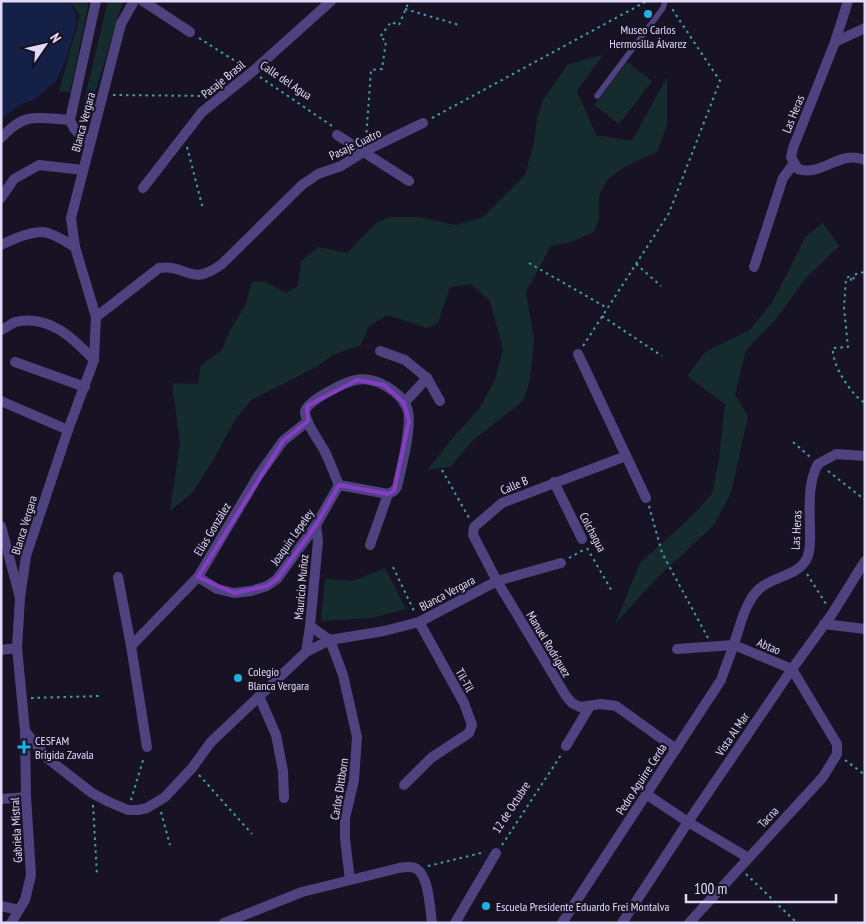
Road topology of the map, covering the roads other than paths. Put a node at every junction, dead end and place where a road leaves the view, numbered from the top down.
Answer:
1 (96, 1) edge
2 (134, 1) edge
3 (143, 1) edge
4 (331, 1) edge
5 (665, 1) edge
6 (848, 1) edge
7 (865, 28) edge
8 (190, 32) road end
9 (835, 42) junction
10 (597, 96) dead end
11 (70, 120) junction
12 (423, 123) road end
13 (337, 135) road end
14 (1, 138) edge
15 (90, 142) junction
16 (365, 152) junction
17 (865, 160) edge
18 (794, 163) junction
19 (83, 170) junction
20 (410, 181) dead end
21 (143, 188) dead end
22 (1, 198) edge
23 (1, 245) edge
24 (75, 247) junction
25 (754, 267) dead end
26 (96, 318) junction
27 (1, 330) edge
28 (380, 351) dead end
29 (578, 354) road end
30 (94, 360) junction
31 (14, 362) dead end
32 (427, 378) junction
33 (85, 387) junction
34 (1, 401) edge
35 (440, 401) dead end
36 (404, 403) junction
37 (308, 422) junction
38 (68, 430) junction
39 (626, 456) junction
40 (865, 456) edge
41 (554, 482) junction
42 (339, 485) junction
43 (388, 494) junction
44 (646, 498) road end
45 (316, 525) junction
46 (1, 526) edge
47 (584, 544) road end
48 (370, 545) dead end
49 (865, 561) edge
50 (560, 563) road end
51 (118, 577) dead end
52 (198, 577) junction
53 (497, 580) junction
54 (20, 598) junction
55 (419, 622) junction
56 (824, 624) junction
57 (310, 626) junction
58 (864, 629) edge
59 (330, 640) junction
60 (734, 645) junction
61 (131, 646) junction
62 (17, 648) junction
63 (677, 649) dead end
64 (1, 650) edge
65 (306, 652) junction
66 (792, 669) junction
67 (259, 696) junction
68 (590, 706) junction
69 (25, 731) junction
70 (566, 746) road end
71 (148, 747) road end
72 (676, 749) junction
73 (837, 754) joint
74 (404, 785) dead end
75 (646, 794) junction
76 (26, 797) junction
77 (284, 798) dead end
78 (1, 799) edge
79 (688, 822) junction
80 (496, 853) road end
81 (747, 857) junction
82 (350, 880) junction
83 (1, 906) edge
84 (19, 910) junction
85 (10, 923) edge
86 (224, 923) edge
87 (432, 923) edge
88 (455, 923) edge
89 (562, 923) edge
90 (622, 923) edge
91 (689, 923) edge

1 - 11 street
2 - 15 street, Blanca Vergara
3 - 8 street
4 - 21 street, Pasaje Brasil
5 - 10 lane
6 - 9 street, Las Heras
7 - 9 street
9 - 18 street, Las Heras
11 - 14 street
11 - 15 street
12 - 16 street, Pasaje Cuatro
13 - 16 street
15 - 19 street, Blanca Vergara
16 - 20 street
16 - 26 street, Pasaje Cuatro
17 - 18 street
18 - 25 street
19 - 22 street
19 - 24 street, Blanca Vergara
23 - 24 street
24 - 26 street, Blanca Vergara
26 - 30 street, Blanca Vergara
27 - 30 street
28 - 32 street
29 - 39 street
30 - 33 street, Blanca Vergara
31 - 33 street
32 - 35 street
32 - 36 street
33 - 38 street, Blanca Vergara
34 - 38 street
36 - 37 street
36 - 43 street
37 - 42 street
37 - 52 street, Elías González
38 - 54 street, Blanca Vergara
39 - 41 street, Calle B
39 - 44 street
40 - 60 street, Las Heras
41 - 47 street, Colchagua
41 - 53 street, Calle B
42 - 43 street
42 - 45 street, Joaquín Lepeley
43 - 48 street
45 - 52 street, Joaquín Lepeley
45 - 57 street, Mauricio Muñoz
46 - 54 street
49 - 56 street, Vista Al Mar
50 - 53 street, Blanca Vergara
51 - 61 street
52 - 61 street, Elías González
53 - 55 street, Blanca Vergara
53 - 68 street, Manuel Rodríguez
54 - 62 street, Blanca Vergara
55 - 59 street, Blanca Vergara
55 - 74 street, Til-Til
56 - 58 street
56 - 66 street, Vista Al Mar
57 - 59 street
57 - 65 street, Mauricio Muñoz
59 - 65 street, Blanca Vergara
59 - 82 street, Carlos Dittborn
60 - 63 street, Abtao
60 - 66 street, Abtao
60 - 72 street, Pedro Aguirre Cerda
61 - 71 street
62 - 64 street
62 - 69 street, Blanca Vergara
65 - 67 street, Blanca Vergara
66 - 73 street, Abtao
66 - 79 street, Vista Al Mar
67 - 69 street, Blanca Vergara
67 - 77 street
68 - 70 street
68 - 72 street, Manuel Rodríguez
69 - 76 street, Gabriela Mistral
72 - 75 street, Pedro Aguirre Cerda
73 - 81 street, Tacna
75 - 79 street
75 - 89 street, Pedro Aguirre Cerda
76 - 78 street
76 - 84 street, Gabriela Mistral
79 - 81 street
79 - 90 street, Vista Al Mar
80 - 88 street, 12 de Octubre
81 - 91 street, Tacna
82 - 86 street
82 - 87 street
83 - 84 street
84 - 85 street, Gabriela Mistral

